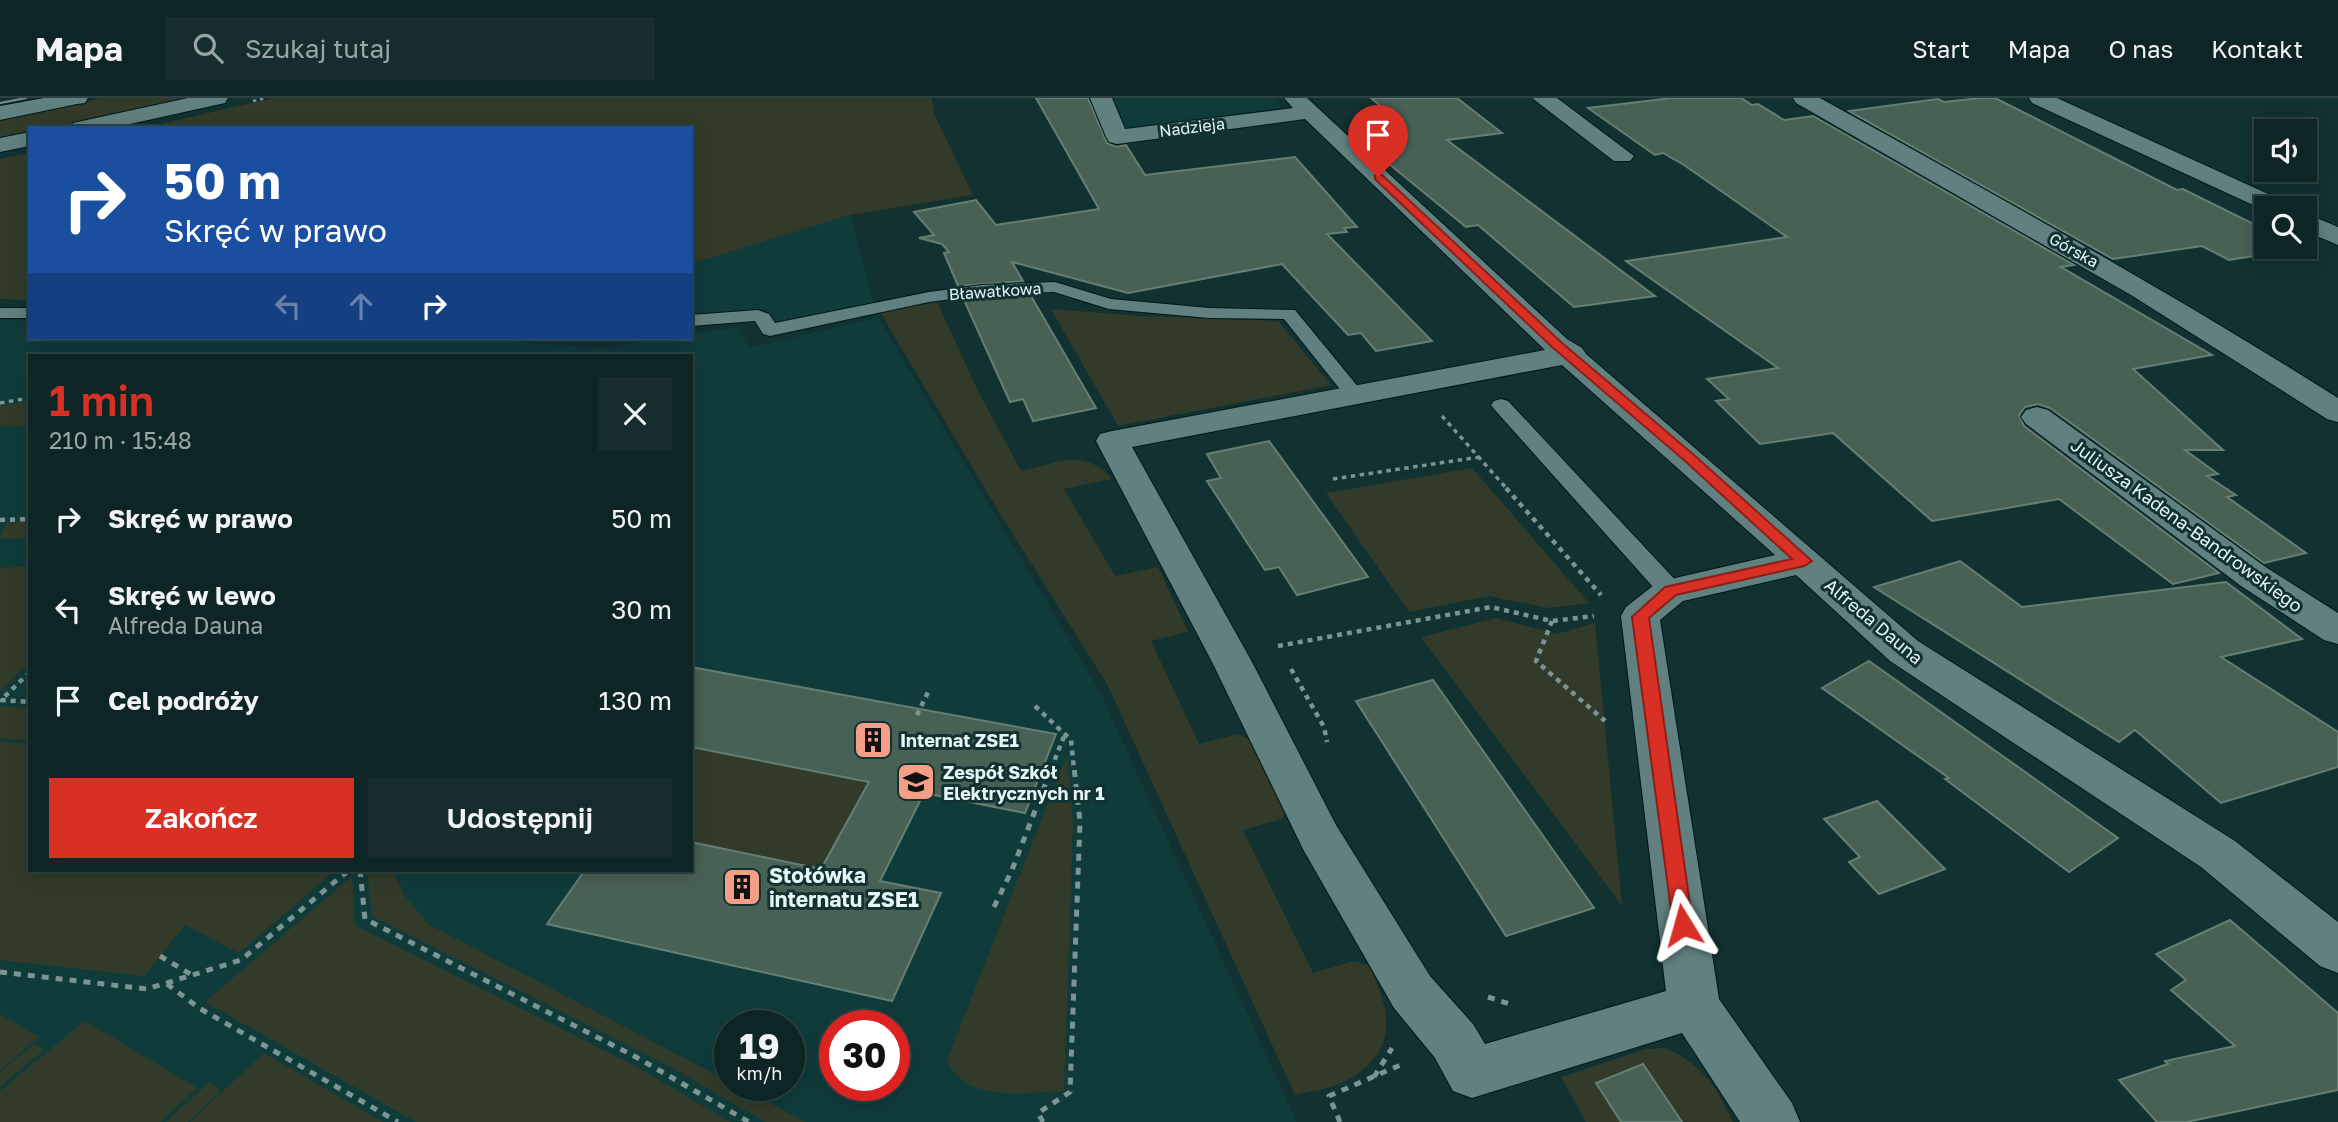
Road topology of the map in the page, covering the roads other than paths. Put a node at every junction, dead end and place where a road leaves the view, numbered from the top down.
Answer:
1 (77, 98) edge
2 (217, 98) edge
3 (1101, 98) edge
4 (1543, 98) edge
5 (1804, 98) edge
6 (2040, 98) edge
7 (1302, 105) edge
8 (0, 113) edge
9 (90, 126) edge
10 (28, 139) edge
11 (0, 145) edge
12 (1622, 156) dead end
13 (2254, 197) edge
14 (2317, 227) edge
15 (2338, 237) edge
16 (0, 313) edge
17 (28, 313) edge
18 (693, 321) edge
19 (1571, 354) junction
20 (1354, 394) junction
21 (1501, 405) dead end
22 (2338, 412) edge
23 (2037, 417) dead end
24 (1804, 561) junction
25 (1671, 591) junction
26 (2338, 631) edge
27 (2338, 951) edge
28 (1694, 1006) junction
29 (1772, 1122) edge

1 - 8 street
2 - 9 street
3 - 7 street, Nadzieja
4 - 12 street
5 - 22 street, Górska
6 - 13 street
7 - 19 street, Alfreda Dauna
10 - 11 street
14 - 15 street
16 - 17 lane
18 - 20 lane, Bławatkowa
19 - 20 street
19 - 24 street, Alfreda Dauna
20 - 28 street
21 - 25 lane
23 - 26 street, Juliusza Kadena-Bandrowskiego
24 - 25 street
24 - 27 street, Alfreda Dauna
25 - 28 street
28 - 29 street

